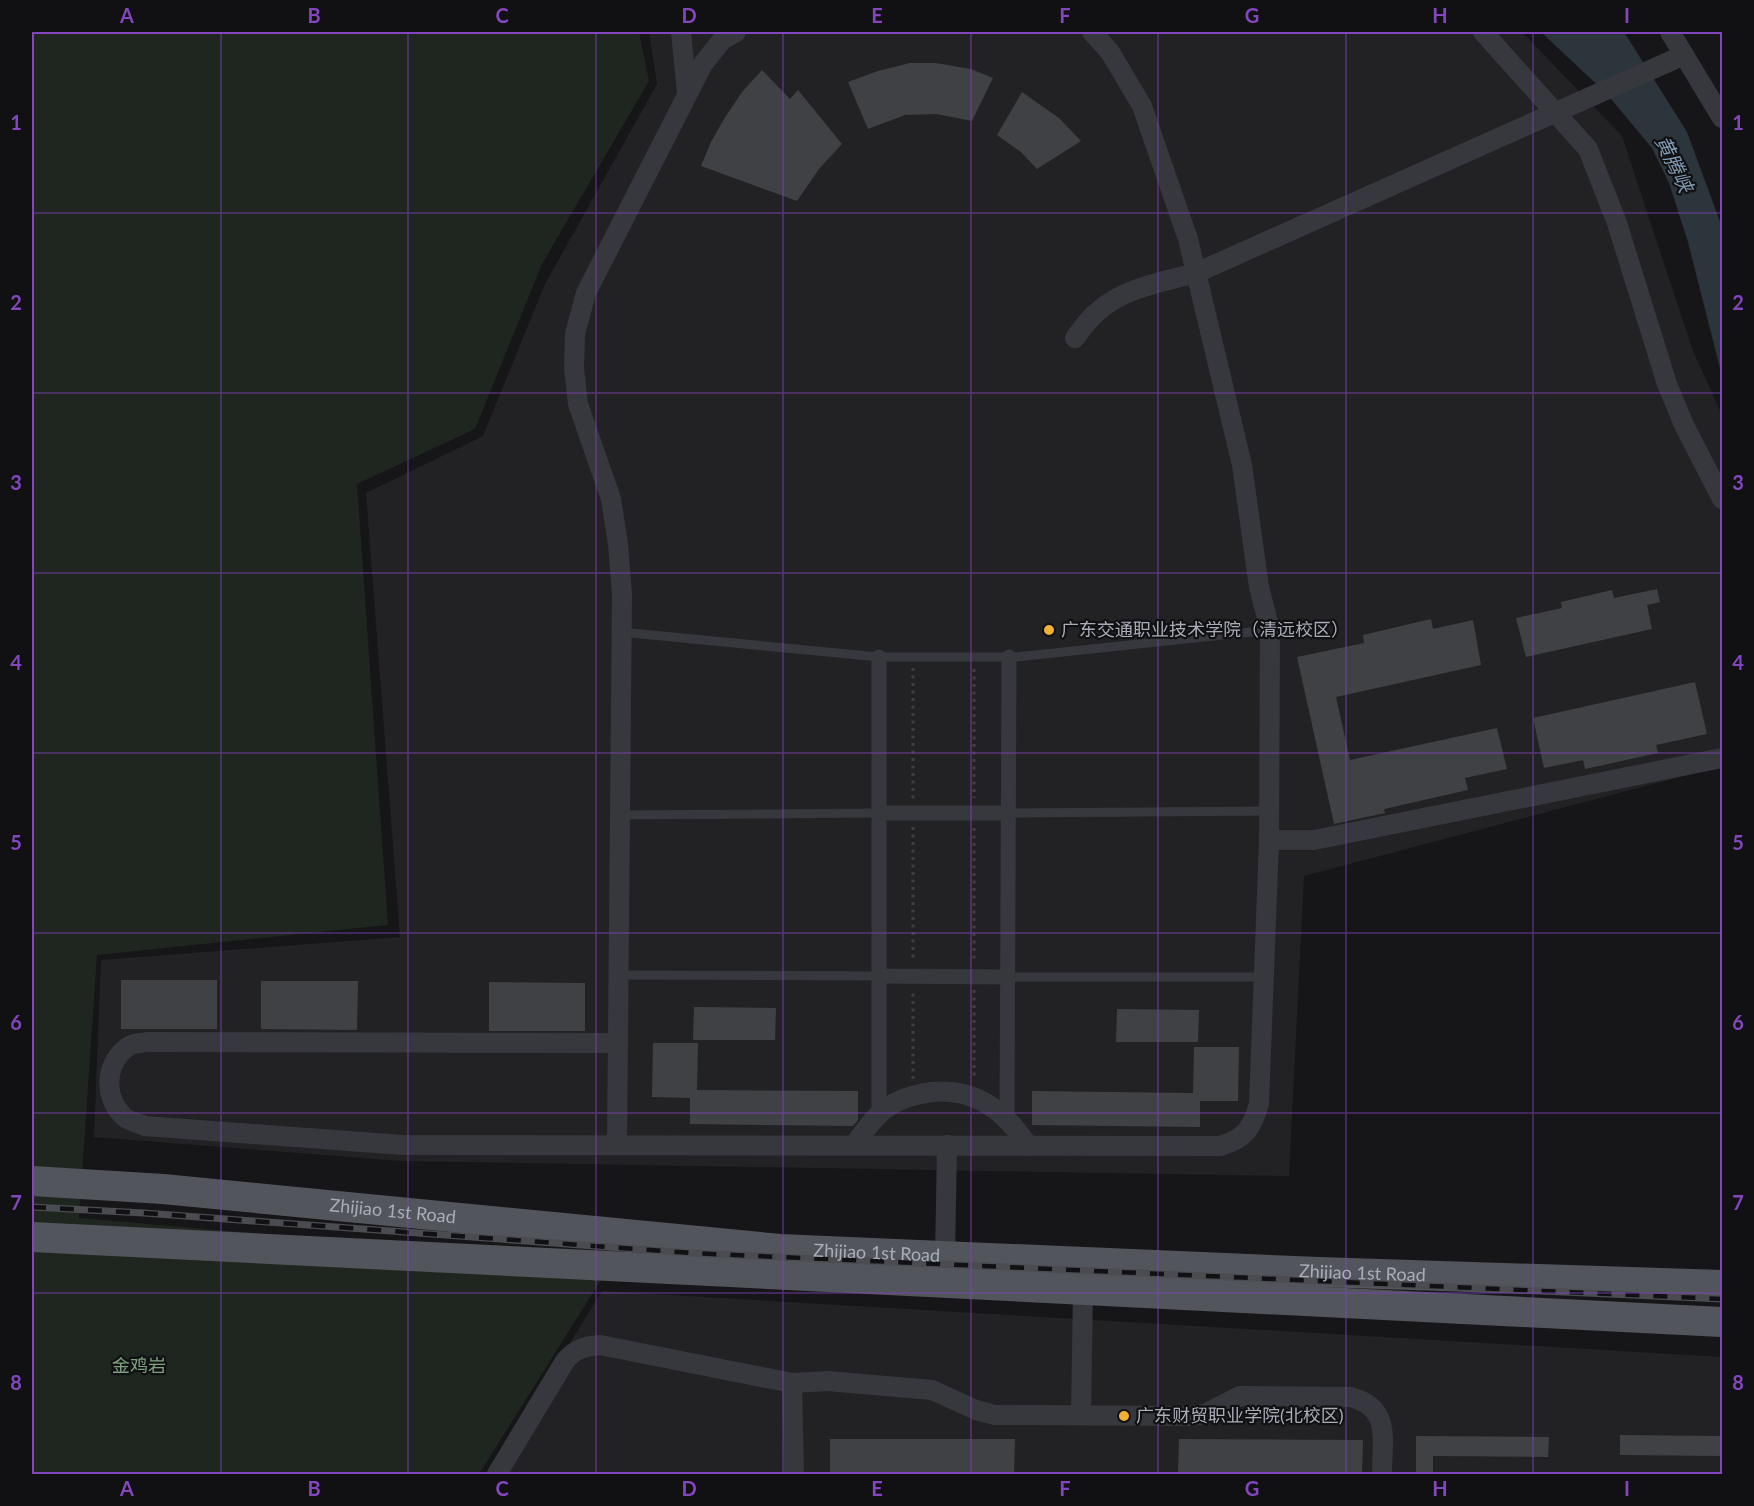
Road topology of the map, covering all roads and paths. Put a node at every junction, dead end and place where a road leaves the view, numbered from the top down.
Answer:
1 (681, 32) edge
2 (736, 32) edge
3 (1092, 32) edge
4 (1483, 32) edge
5 (1670, 32) edge
6 (1684, 55) junction
7 (687, 93) junction
8 (1556, 112) junction
9 (1722, 118) edge
10 (1196, 273) junction
11 (1075, 338) dead end
12 (1722, 499) edge
13 (1270, 630) junction
14 (621, 632) junction
15 (879, 657) junction
16 (913, 657) junction
17 (974, 657) junction
18 (1009, 657) junction
19 (1722, 758) edge
20 (1269, 811) junction
21 (879, 813) junction
22 (913, 813) junction
23 (974, 813) junction
24 (1008, 813) junction
25 (620, 815) junction
26 (1269, 840) junction
27 (618, 975) junction
28 (879, 976) junction
29 (913, 976) junction
30 (974, 976) junction
31 (1008, 977) junction
32 (1264, 977) junction
33 (618, 1043) junction
34 (913, 1096) junction
35 (974, 1097) junction
36 (879, 1115) junction
37 (1007, 1119) junction
38 (616, 1145) junction
39 (855, 1145) junction
40 (947, 1145) junction
41 (1028, 1146) junction
42 (32, 1180) edge
43 (32, 1237) edge
44 (945, 1257) junction
45 (1722, 1285) edge
46 (1083, 1290) junction
47 (1722, 1322) edge
48 (792, 1383) junction
49 (1081, 1416) junction
50 (497, 1474) edge
51 (794, 1474) edge
52 (1382, 1474) edge

1 - 7 street
2 - 7 street
3 - 10 street
4 - 8 street
5 - 6 street
6 - 8 street
6 - 9 street
7 - 14 street
8 - 10 street
8 - 12 street
10 - 11 street
10 - 13 street
13 - 18 lane
13 - 20 street
14 - 15 lane
14 - 25 street
15 - 16 lane
15 - 21 street
16 - 17 lane
16 - 22 path
17 - 18 lane
17 - 23 path
18 - 24 street
19 - 26 street
20 - 24 lane
20 - 26 street
21 - 22 street
21 - 25 lane
21 - 28 street
22 - 23 street
22 - 29 path
23 - 24 street
23 - 30 path
24 - 31 street
25 - 27 street
26 - 32 street
27 - 28 lane
27 - 33 street
28 - 29 street
28 - 36 street
29 - 30 street
29 - 34 path
30 - 31 street
30 - 35 path
31 - 32 lane
31 - 37 street
32 - 41 street
33 - 38 street
33 - 38 street
34 - 35 street
34 - 36 street
35 - 37 street
36 - 39 street
37 - 41 street
38 - 39 street
39 - 40 street
40 - 41 street
40 - 44 street
42 - 44 main road, Zhijiao 1st Road
43 - 46 main road, Zhijiao 1st Road
44 - 45 main road, Zhijiao 1st Road
46 - 47 main road, Zhijiao 1st Road
46 - 49 street
48 - 49 street
48 - 50 street
48 - 51 street
49 - 52 street

